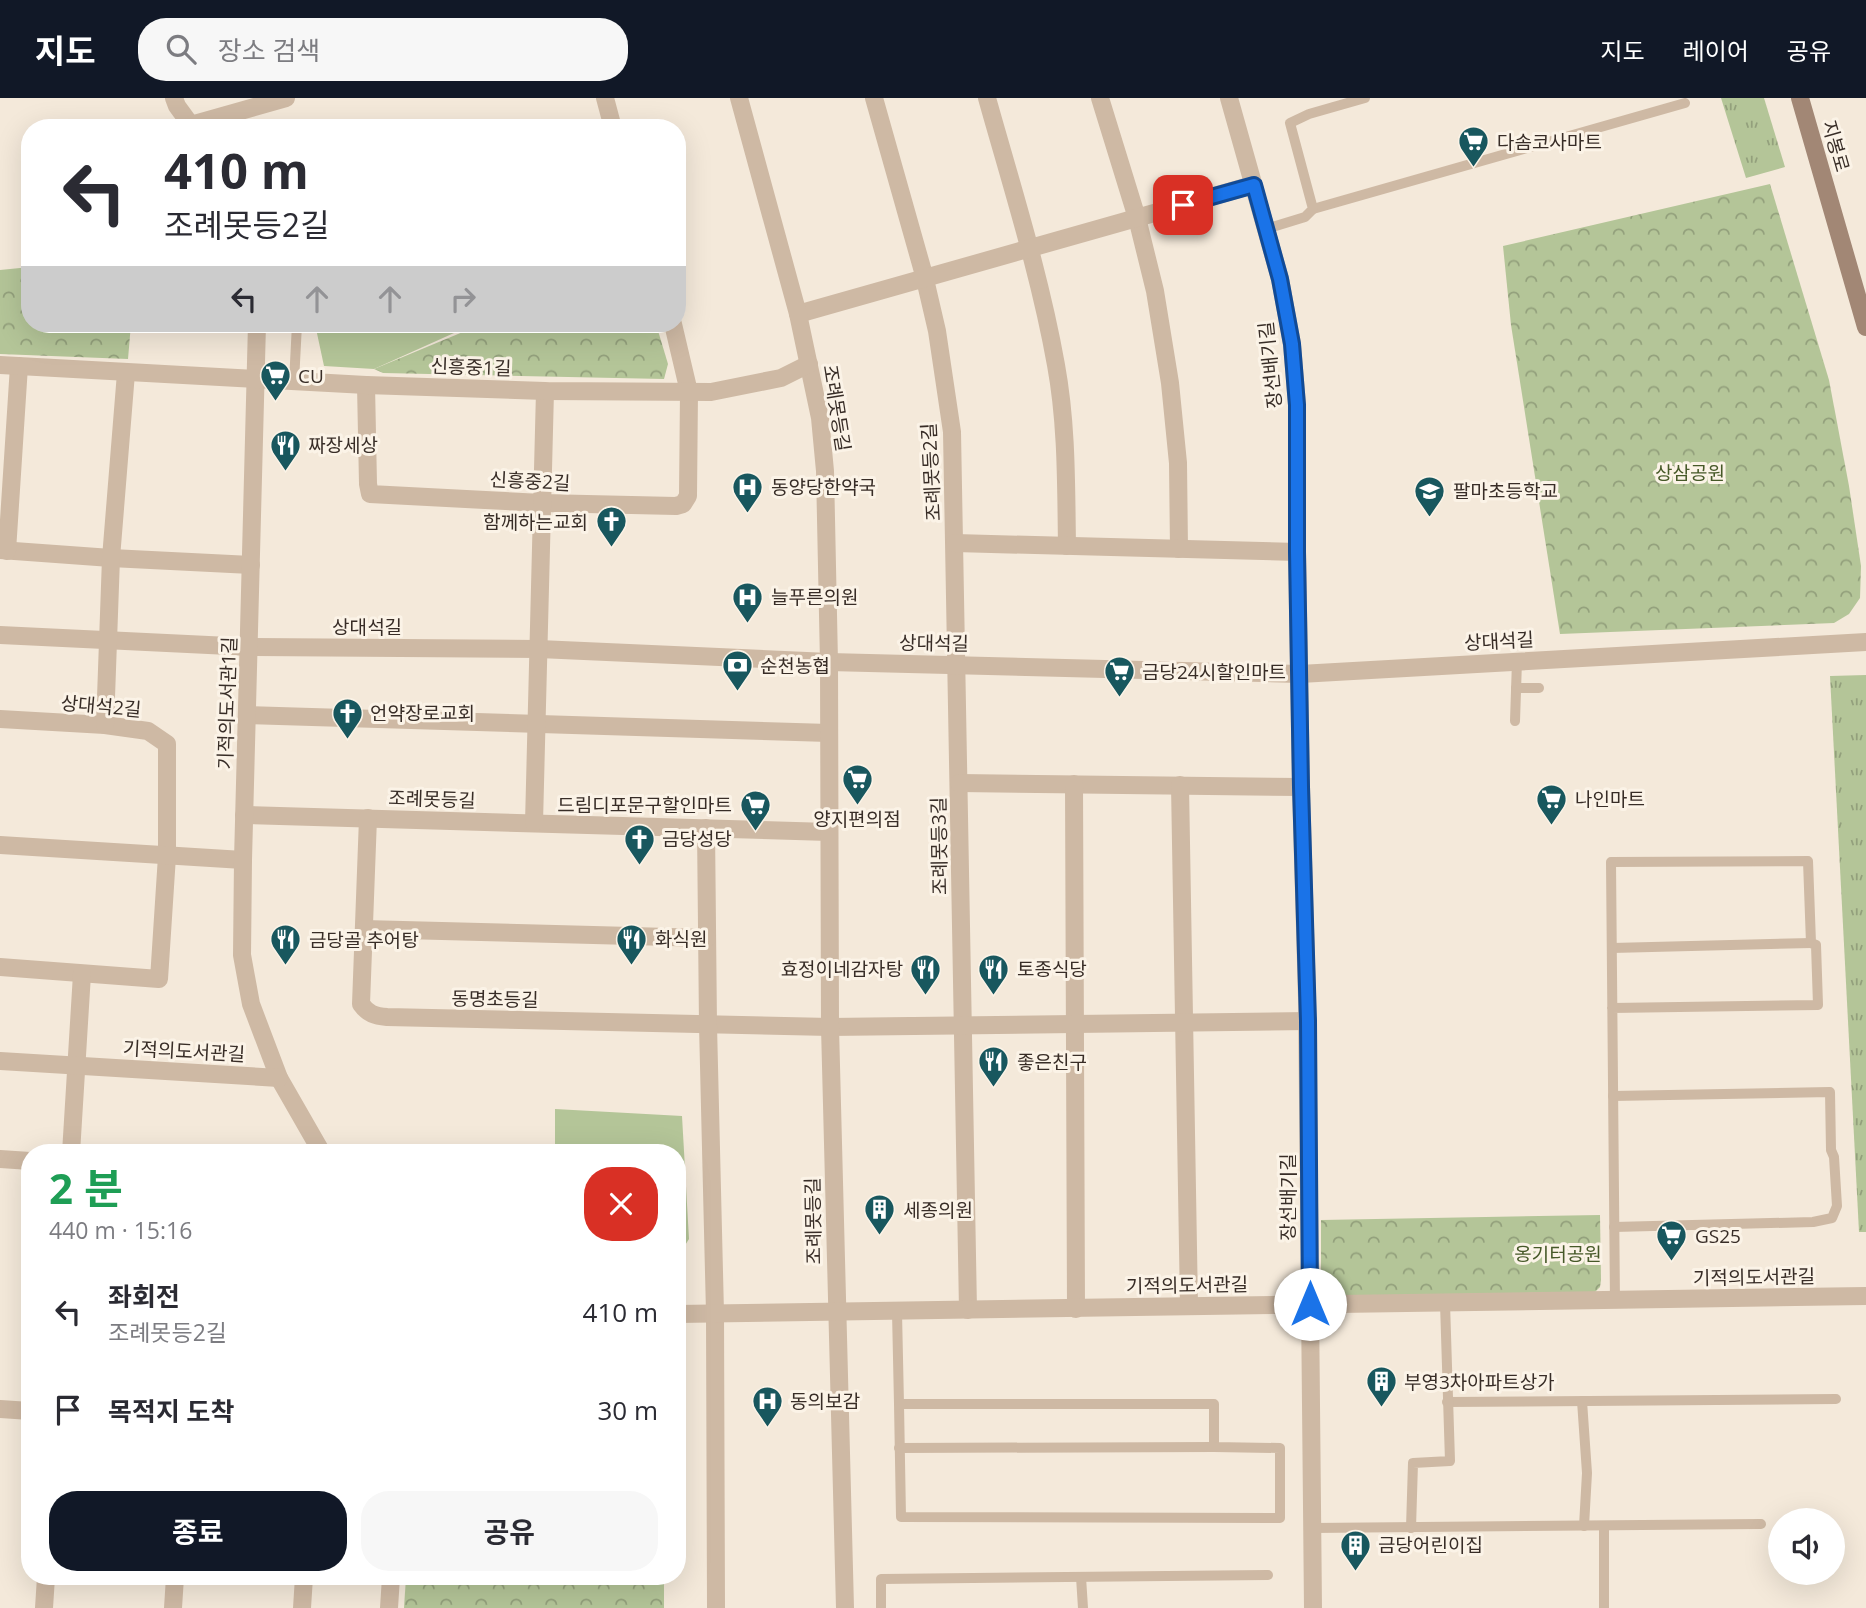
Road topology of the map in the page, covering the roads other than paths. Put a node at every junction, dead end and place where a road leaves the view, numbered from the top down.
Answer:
1 (174, 98) edge
2 (286, 98) edge
3 (605, 98) edge
4 (739, 98) edge
5 (874, 98) edge
6 (987, 98) edge
7 (1100, 98) edge
8 (1229, 98) edge
9 (1365, 98) edge
10 (1800, 98) edge
11 (1685, 103) dead end
12 (187, 119) edge
13 (216, 119) edge
14 (611, 119) edge
15 (1254, 185) junction
16 (1312, 209) junction
17 (1137, 218) junction
18 (1266, 229) junction
19 (1030, 248) junction
20 (925, 278) junction
21 (798, 314) junction
22 (1866, 327) edge
23 (257, 333) edge
24 (297, 333) edge
25 (675, 333) edge
26 (809, 364) junction
27 (0, 365) edge
28 (19, 366) junction
29 (126, 373) junction
30 (257, 380) junction
31 (294, 382) junction
32 (366, 385) junction
33 (545, 391) junction
34 (689, 392) junction
35 (542, 503) junction
36 (955, 544) junction
37 (1067, 546) junction
38 (1179, 549) junction
39 (3, 551) edge
40 (1297, 552) junction
41 (111, 558) junction
42 (251, 565) junction
43 (0, 635) edge
44 (108, 640) junction
45 (1866, 642) edge
46 (250, 647) junction
47 (539, 649) junction
48 (829, 662) junction
49 (1517, 662) junction
50 (958, 665) junction
51 (1300, 674) junction
52 (1516, 688) junction
53 (1539, 688) dead end
54 (248, 715) junction
55 (0, 719) edge
56 (1515, 720) dead end
57 (537, 724) junction
58 (105, 725) junction
59 (828, 733) junction
60 (959, 783) junction
61 (1074, 784) junction
62 (1180, 785) junction
63 (1301, 787) junction
64 (244, 815) junction
65 (368, 818) junction
66 (534, 823) junction
67 (706, 828) junction
68 (829, 832) junction
69 (0, 845) edge
70 (167, 856) junction
71 (243, 860) junction
72 (364, 929) junction
73 (706, 938) junction
74 (1811, 943) junction
75 (1612, 948) junction
76 (0, 967) edge
77 (82, 974) junction
78 (1612, 1008) junction
79 (1308, 1021) junction
80 (1184, 1023) junction
81 (1075, 1024) junction
82 (708, 1025) junction
83 (963, 1025) junction
84 (830, 1027) junction
85 (0, 1061) edge
86 (76, 1066) junction
87 (279, 1078) junction
88 (1613, 1096) junction
89 (72, 1144) edge
90 (316, 1144) edge
91 (0, 1158) edge
92 (21, 1160) edge
93 (1614, 1227) junction
94 (1866, 1296) edge
95 (1615, 1301) junction
96 (1446, 1303) junction
97 (1310, 1304) junction
98 (1189, 1306) junction
99 (1076, 1309) junction
100 (968, 1310) junction
101 (836, 1311) junction
102 (897, 1312) junction
103 (715, 1313) junction
104 (686, 1314) edge
105 (1836, 1399) dead end
106 (1582, 1401) junction
107 (1447, 1402) junction
108 (898, 1404) junction
109 (0, 1409) edge
110 (21, 1410) edge
111 (1214, 1447) junction
112 (900, 1448) junction
113 (1761, 1524) dead end
114 (1584, 1526) junction
115 (1604, 1526) junction
116 (1312, 1528) junction
117 (1411, 1528) junction
118 (1268, 1575) dead end
119 (1081, 1577) junction
120 (45, 1585) edge
121 (174, 1585) edge
122 (303, 1585) edge
123 (390, 1585) edge
124 (44, 1608) edge
125 (173, 1608) edge
126 (302, 1608) edge
127 (389, 1608) edge
128 (716, 1608) edge
129 (845, 1608) edge
130 (881, 1608) edge
131 (1083, 1608) edge
132 (1313, 1608) edge
133 (1604, 1608) edge

1 - 12 street
2 - 13 street
3 - 14 street
4 - 21 street, 조례못등길
5 - 20 street, 조례못등2길
6 - 19 street
7 - 17 street
8 - 15 street, 장선배기길
9 - 16 lane
10 - 22 main road, 지봉로
11 - 16 lane
15 - 17 street
15 - 18 street, 장선배기길
16 - 18 lane
17 - 19 street
17 - 38 street
18 - 40 street, 장선배기길
19 - 20 street
19 - 37 street
20 - 21 street
20 - 36 street, 조례못등2길
21 - 26 street, 조례못등길
23 - 30 street, 기적의도서관1길
24 - 31 lane
25 - 34 street
26 - 34 street, 신흥중1길
26 - 48 street, 조례못등길
27 - 28 street, 신흥중1길
28 - 29 street, 신흥중1길
28 - 39 street
29 - 30 street, 신흥중1길
29 - 41 street
30 - 31 street, 신흥중1길
30 - 42 street, 기적의도서관1길
31 - 32 street, 신흥중1길
32 - 33 street, 신흥중1길
32 - 35 street, 신흥중2길
33 - 34 street, 신흥중1길
33 - 35 street
34 - 35 street, 신흥중2길
35 - 47 street
36 - 37 street
36 - 50 street, 조례못등2길
37 - 38 street
38 - 40 street
39 - 41 street
40 - 51 street, 장선배기길
41 - 42 street
41 - 44 street
42 - 46 street, 기적의도서관1길
43 - 44 street, 상대석길
44 - 46 street, 상대석길
44 - 58 street
45 - 49 street, 상대석길
46 - 47 street, 상대석길
46 - 54 street, 기적의도서관1길
47 - 48 street, 상대석길
47 - 57 street
48 - 50 street, 상대석길
48 - 59 street, 조례못등길
49 - 51 street, 상대석길
49 - 52 lane
50 - 51 street, 상대석길
50 - 60 street, 조례못등3길
51 - 63 street, 장선배기길
52 - 53 lane
52 - 56 lane
54 - 57 street
54 - 64 street, 기적의도서관1길
55 - 58 street, 상대석2길
57 - 59 street
57 - 66 street
58 - 70 street, 상대석2길
59 - 68 street, 조례못등길
60 - 61 street
60 - 83 street, 조례못등3길
61 - 62 street
61 - 81 street
62 - 63 street
62 - 80 street
63 - 79 street, 장선배기길
64 - 65 street, 조례못등길
64 - 71 street, 기적의도서관1길
65 - 66 street, 조례못등길
65 - 72 street, 동명초등길
66 - 67 street, 조례못등길
67 - 68 street, 조례못등길
67 - 73 street
68 - 84 street, 조례못등길
69 - 70 street
70 - 71 street
70 - 77 street, 상대석2길
71 - 87 street, 기적의도서관1길
72 - 73 street
72 - 82 street, 동명초등길
73 - 82 street
74 - 75 lane
74 - 75 lane
74 - 78 lane
75 - 78 lane
76 - 77 street, 상대석2길
77 - 86 street
78 - 88 lane
79 - 80 street
79 - 97 street, 장선배기길
80 - 81 street
80 - 98 street
81 - 83 street
81 - 99 street
82 - 84 street, 동명초등길
82 - 103 street
83 - 84 street
83 - 100 street, 조례못등3길
84 - 101 street, 조례못등길
85 - 86 street, 기적의도서관길
86 - 87 street, 기적의도서관길
86 - 89 street
87 - 90 street
88 - 93 lane
88 - 93 lane
91 - 92 street
93 - 95 lane
94 - 95 street, 기적의도서관길
95 - 96 street, 기적의도서관길
96 - 97 street, 기적의도서관길
96 - 107 lane
97 - 98 street, 기적의도서관길
97 - 116 street, 장선배기길
98 - 99 street, 기적의도서관길
99 - 100 street, 기적의도서관길
100 - 102 street, 기적의도서관길
101 - 102 street, 기적의도서관길
101 - 103 street, 기적의도서관길
101 - 129 street, 조례못등길
102 - 108 lane
103 - 104 street, 기적의도서관길
103 - 128 street
105 - 106 lane
106 - 107 lane
106 - 114 lane
107 - 117 lane
108 - 111 lane
108 - 112 lane
109 - 110 street
111 - 112 lane
111 - 112 lane
113 - 115 lane
114 - 115 lane
114 - 117 lane
115 - 133 lane
116 - 117 lane
116 - 132 street, 장선배기길
118 - 119 lane
119 - 130 lane
119 - 131 lane
120 - 124 street
121 - 125 street
122 - 126 street
123 - 127 street

